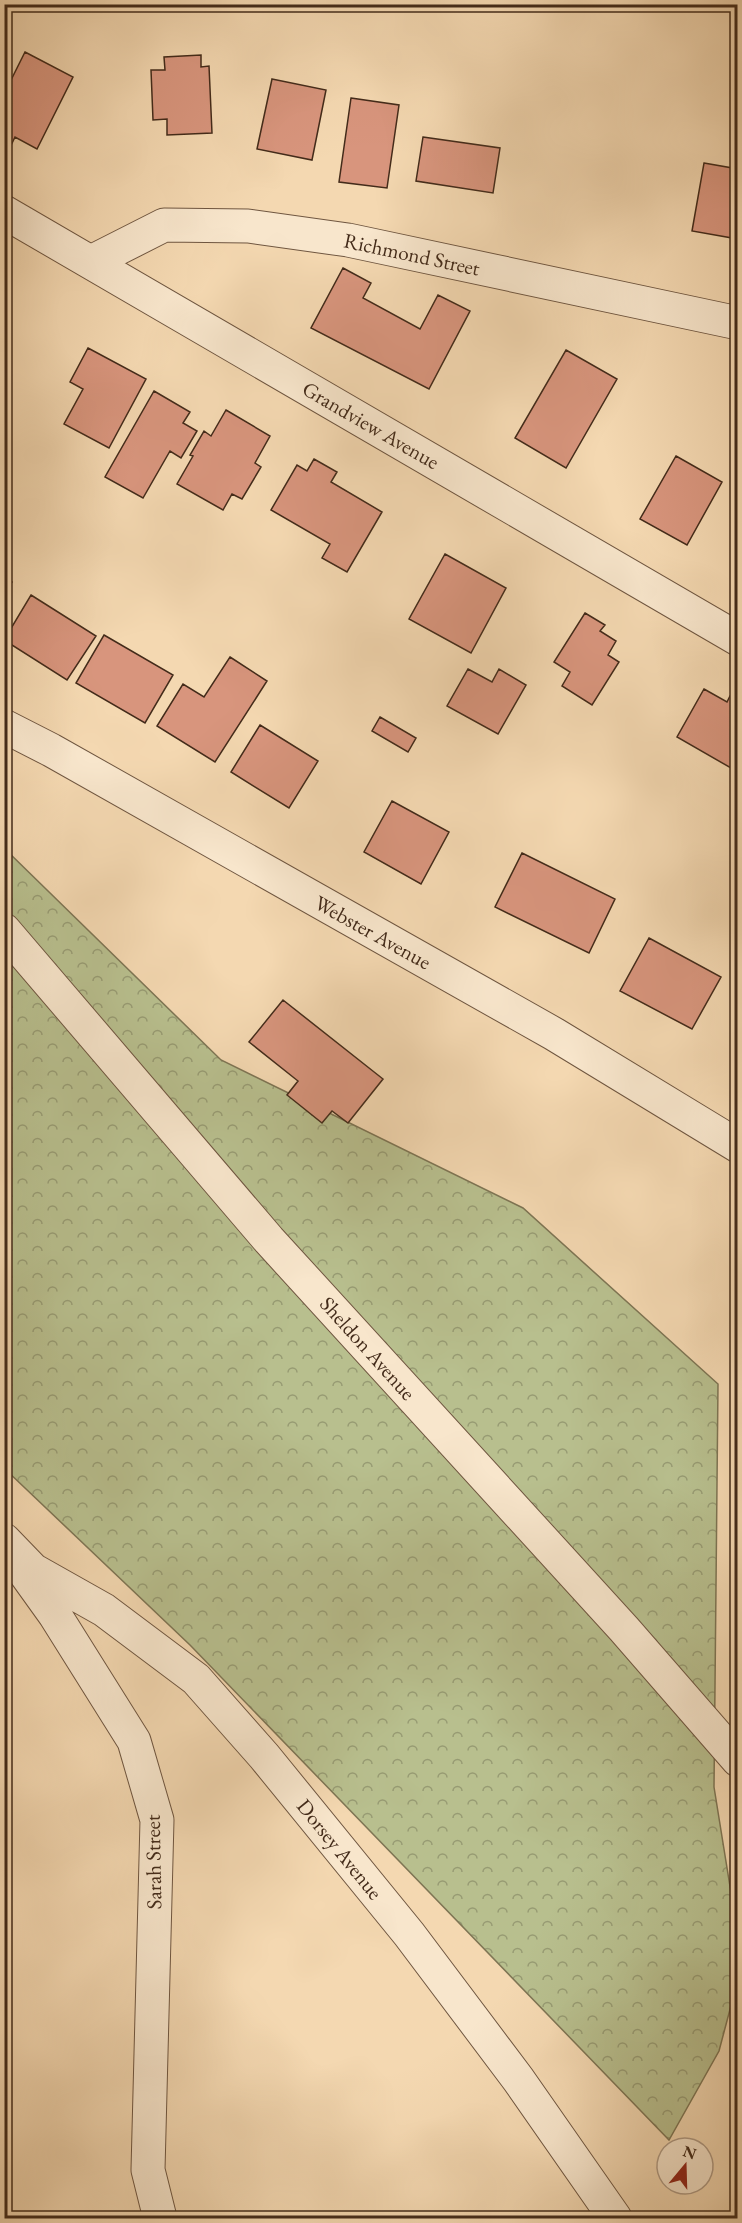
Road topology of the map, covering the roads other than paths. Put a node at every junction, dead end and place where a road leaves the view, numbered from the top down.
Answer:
1 (4, 212) edge
2 (91, 262) junction
3 (738, 323) edge
4 (738, 639) edge
5 (4, 726) edge
6 (4, 930) edge
7 (738, 1146) edge
8 (4, 1540) edge
9 (4, 1545) edge
10 (738, 1760) edge
11 (160, 2218) edge
12 (615, 2218) edge

1 - 2 street, Grandview Avenue
2 - 3 street, Richmond Street
2 - 4 street, Grandview Avenue
5 - 7 street, Webster Avenue
6 - 10 street, Sheldon Avenue
8 - 12 street, Dorsey Avenue
9 - 11 street, Sarah Street

